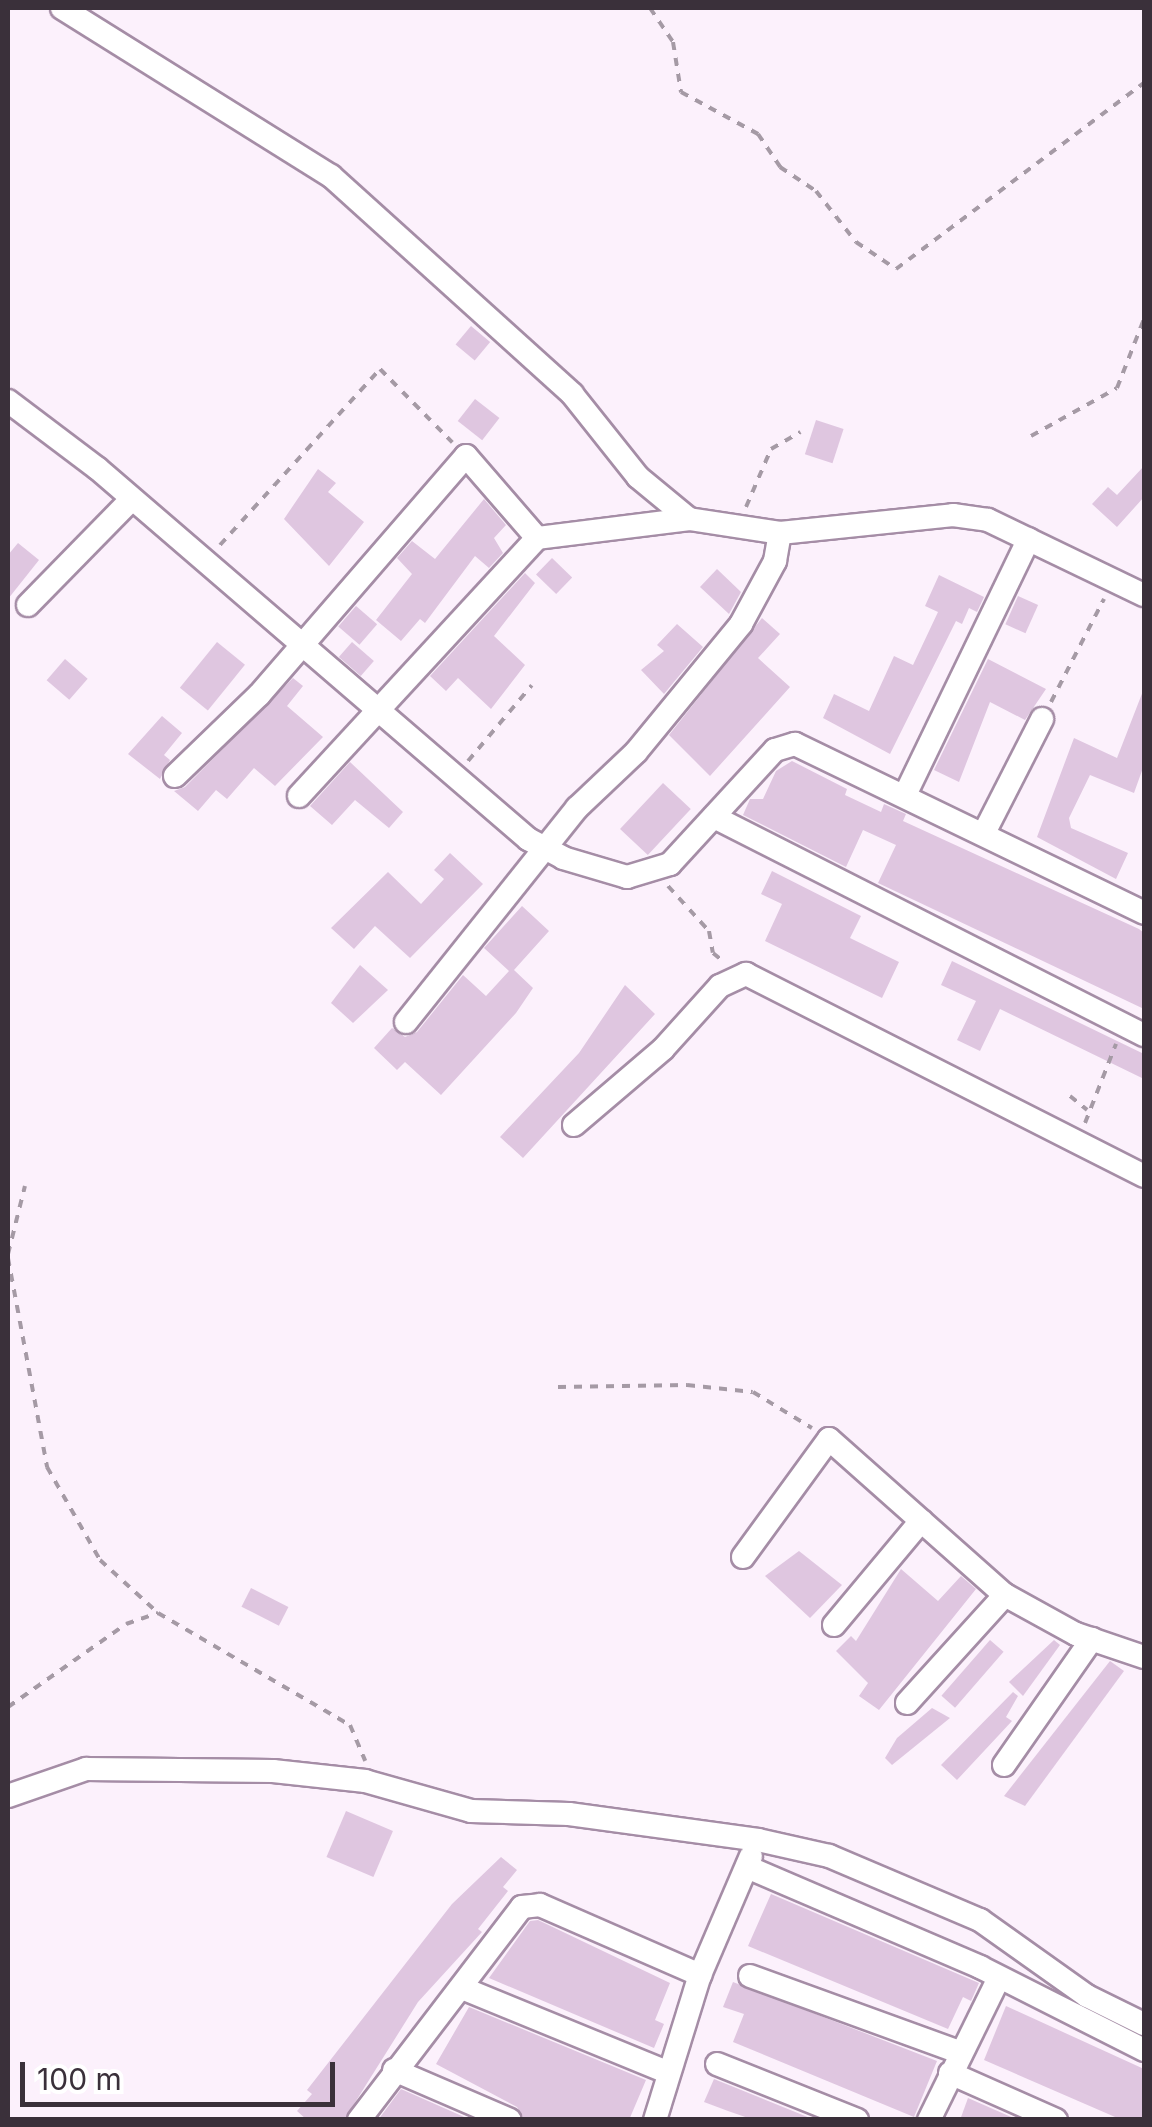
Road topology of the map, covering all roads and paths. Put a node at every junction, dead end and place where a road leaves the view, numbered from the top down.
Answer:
1 (62, 8) edge
2 (650, 8) edge
3 (1144, 83) edge
4 (1144, 319) edge
5 (8, 401) edge
6 (800, 432) dead end
7 (1030, 436) dead end
8 (466, 456) junction
9 (129, 502) junction
10 (689, 519) junction
11 (740, 530) junction
12 (780, 533) junction
13 (536, 538) junction
14 (1029, 539) junction
15 (203, 563) junction
16 (1114, 581) junction
17 (1144, 595) edge
18 (28, 605) dead end
19 (300, 645) junction
20 (532, 685) dead end
21 (378, 707) junction
22 (1042, 719) joint
23 (458, 773) junction
24 (174, 776) dead end
25 (905, 795) junction
26 (299, 796) dead end
27 (714, 817) junction
28 (984, 833) junction
29 (547, 849) junction
30 (648, 872) junction
31 (1144, 912) edge
32 (713, 953) dead end
33 (406, 1022) dead end
34 (1134, 1030) edge
35 (1070, 1096) dead end
36 (574, 1126) dead end
37 (1144, 1176) edge
38 (25, 1186) dead end
39 (8, 1256) edge
40 (558, 1387) dead end
41 (829, 1439) junction
42 (922, 1521) junction
43 (743, 1557) dead end
44 (1005, 1595) junction
45 (158, 1612) junction
46 (834, 1625) dead end
47 (1092, 1639) junction
48 (1144, 1657) edge
49 (907, 1703) dead end
50 (8, 1707) edge
51 (1004, 1765) dead end
52 (365, 1781) junction
53 (8, 1796) edge
54 (758, 1840) junction
55 (747, 1867) junction
56 (700, 1975) junction
57 (750, 1976) dead end
58 (998, 1978) junction
59 (462, 1988) junction
60 (1144, 2024) edge
61 (1144, 2050) edge
62 (956, 2063) junction
63 (717, 2064) dead end
64 (394, 2070) junction
65 (667, 2072) junction
66 (1047, 2118) edge
67 (358, 2120) edge
68 (510, 2120) edge
69 (654, 2120) edge
70 (858, 2120) edge
71 (929, 2120) edge

1 - 10 street
2 - 3 path
4 - 7 path
5 - 9 street
6 - 11 path
8 - 13 street
8 - 15 path
8 - 19 street
9 - 15 street
9 - 18 street
10 - 11 street
10 - 13 street
11 - 12 street
12 - 14 street
12 - 29 street
13 - 21 street
14 - 16 street
14 - 25 street
15 - 19 street
16 - 17 street
16 - 22 path
19 - 21 street
19 - 24 street
20 - 23 path
21 - 23 street
21 - 26 street
22 - 28 street
23 - 29 street
25 - 27 street
25 - 28 street
27 - 30 street
27 - 34 street
28 - 31 street
29 - 30 street
29 - 33 street
30 - 32 path
34 - 35 path
36 - 37 street
38 - 39 path
39 - 45 path
40 - 41 path
41 - 42 street
41 - 43 street
42 - 44 street
42 - 46 street
44 - 47 street
44 - 49 street
45 - 50 path
45 - 52 path
47 - 48 street
47 - 51 street
52 - 53 street
52 - 54 street
54 - 55 street
54 - 60 street
55 - 56 street
55 - 58 street
56 - 59 street
56 - 65 street
57 - 62 street
58 - 61 street
58 - 62 street
59 - 64 street
59 - 65 street
62 - 66 street
62 - 71 street
63 - 70 street
64 - 67 street
64 - 68 street
65 - 69 street

